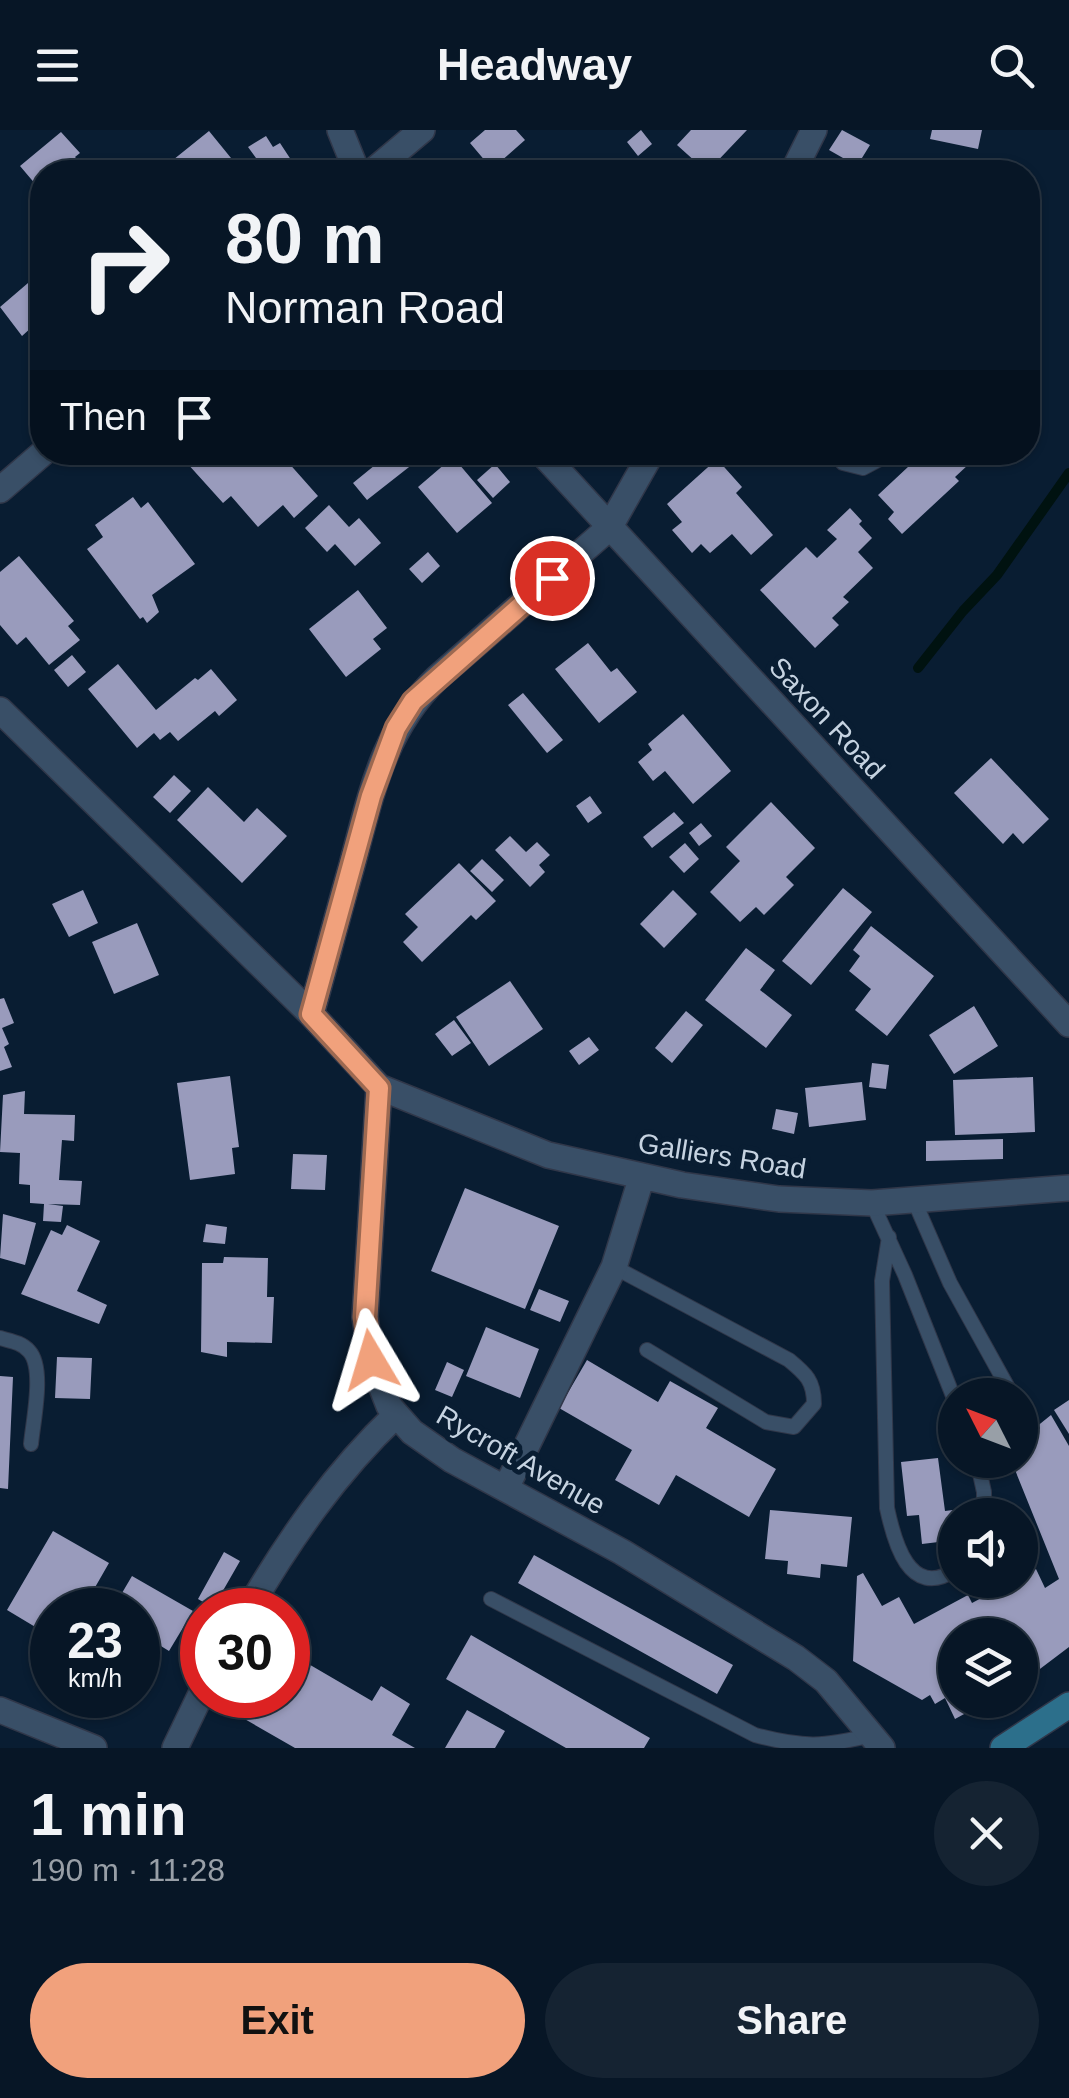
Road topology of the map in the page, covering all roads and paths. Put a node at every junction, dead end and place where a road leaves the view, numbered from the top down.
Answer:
1 (340, 130) edge
2 (381, 130) edge
3 (814, 130) edge
4 (413, 137) edge
5 (352, 160) edge
6 (386, 160) edge
7 (799, 160) edge
8 (30, 464) edge
9 (553, 465) edge
10 (645, 465) edge
11 (0, 490) edge
12 (609, 528) junction
13 (0, 710) edge
14 (311, 1014) junction
15 (1069, 1024) edge
16 (379, 1088) junction
17 (642, 1176) junction
18 (1069, 1188) edge
19 (913, 1198) junction
20 (872, 1203) junction
21 (889, 1237) junction
22 (614, 1267) junction
23 (0, 1338) edge
24 (646, 1350) dead end
25 (946, 1378) edge
26 (1003, 1378) edge
27 (396, 1415) junction
28 (31, 1444) dead end
29 (506, 1488) junction
30 (938, 1577) edge
31 (262, 1588) edge
32 (491, 1599) dead end
33 (1069, 1705) edge
34 (0, 1710) edge
35 (189, 1718) edge
36 (877, 1742) edge
37 (94, 1748) edge
38 (175, 1748) edge
39 (1003, 1748) edge

1 - 5 street
2 - 4 street
3 - 7 street
4 - 6 street
8 - 11 street
9 - 12 street, Saxon Road
10 - 12 street
12 - 14 street
12 - 15 street, Saxon Road
13 - 14 street
14 - 16 street
16 - 17 street, Galliers Road
16 - 27 street, Rycroft Avenue
17 - 20 street, Galliers Road
17 - 22 street
18 - 19 street, Galliers Road
19 - 20 street, Galliers Road
19 - 26 lane
20 - 21 lane
21 - 25 lane
21 - 30 lane
22 - 24 lane
22 - 29 street
23 - 28 lane
27 - 29 street, Rycroft Avenue
27 - 31 street
29 - 36 street, Rycroft Avenue
32 - 36 lane
33 - 39 main road
34 - 37 street
35 - 38 street

